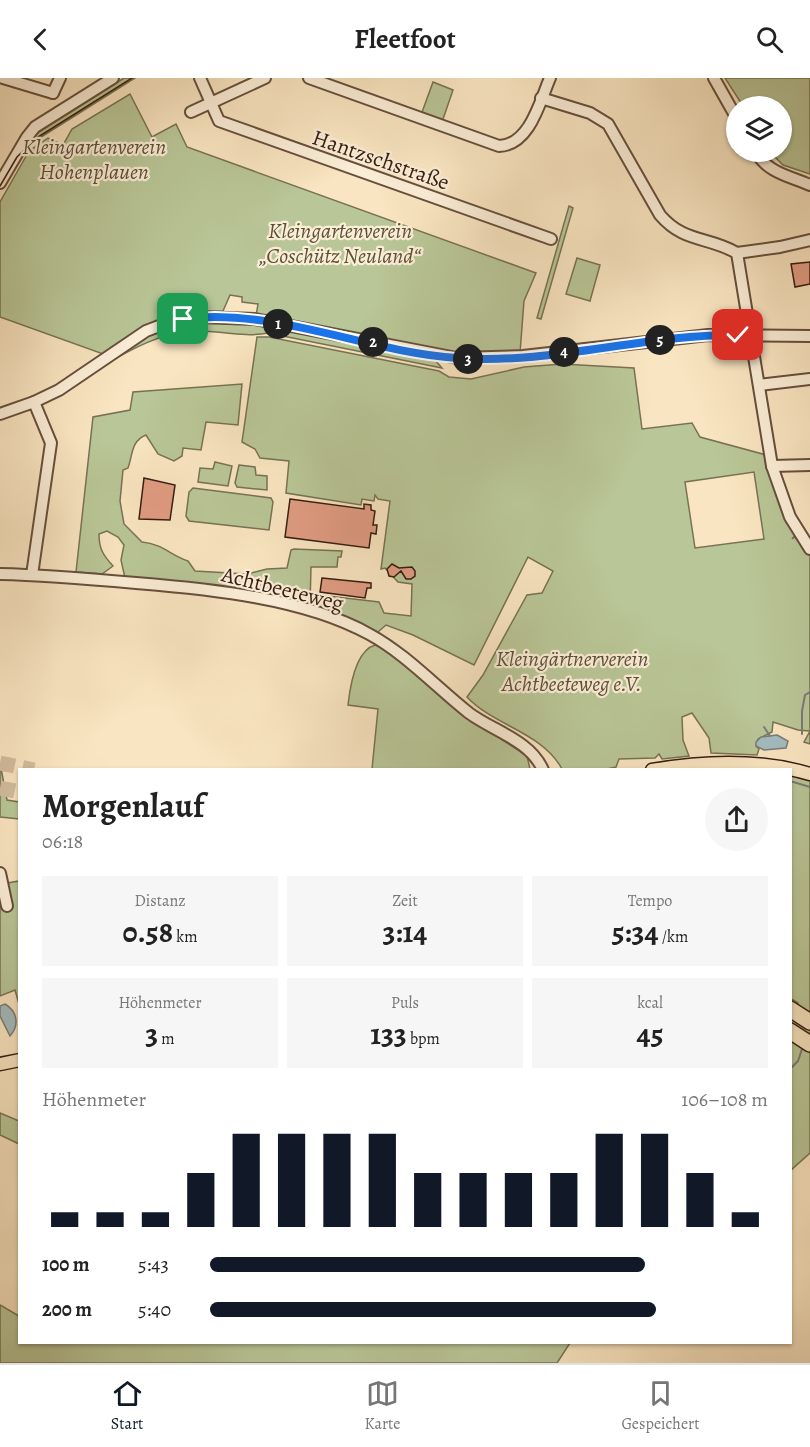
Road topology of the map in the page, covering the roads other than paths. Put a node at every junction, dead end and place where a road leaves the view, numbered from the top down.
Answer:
1 (3, 78) edge
2 (60, 78) edge
3 (113, 78) edge
4 (200, 78) edge
5 (265, 78) edge
6 (311, 78) edge
7 (550, 78) edge
8 (714, 78) edge
9 (53, 93) junction
10 (541, 98) junction
11 (726, 99) edge
12 (211, 102) junction
13 (64, 107) junction
14 (191, 112) dead end
15 (764, 162) edge
16 (0, 183) edge
17 (810, 185) edge
18 (551, 239) dead end
19 (810, 240) edge
20 (737, 253) junction
21 (750, 335) junction
22 (810, 336) edge
23 (810, 379) edge
24 (759, 385) junction
25 (34, 402) junction
26 (0, 414) edge
27 (810, 465) edge
28 (772, 466) junction
29 (810, 549) edge
30 (0, 574) edge
31 (32, 575) junction
32 (542, 768) edge
33 (667, 768) edge
34 (782, 768) edge
35 (792, 770) edge
36 (810, 774) edge
37 (0, 873) edge
38 (7, 906) dead end
39 (792, 1010) edge
40 (810, 1022) edge
41 (792, 1032) edge
42 (810, 1044) edge
43 (18, 1060) edge
44 (0, 1064) edge

1 - 9 street
2 - 9 street
3 - 13 street
4 - 12 street, Hantzschstraße
5 - 12 street
6 - 10 street
7 - 10 street
8 - 11 street
9 - 13 street
10 - 20 street
12 - 14 street
12 - 18 street, Hantzschstraße
13 - 16 street
15 - 17 street
19 - 20 street
20 - 21 street
21 - 22 street
21 - 24 street
21 - 25 street
23 - 24 street
24 - 28 street
25 - 26 street
25 - 31 street
27 - 28 street
28 - 29 street
30 - 31 street, Achtbeeteweg
31 - 32 street, Achtbeeteweg
33 - 34 main road
35 - 36 main road
37 - 38 street
39 - 40 highway
41 - 42 highway
43 - 44 main road

